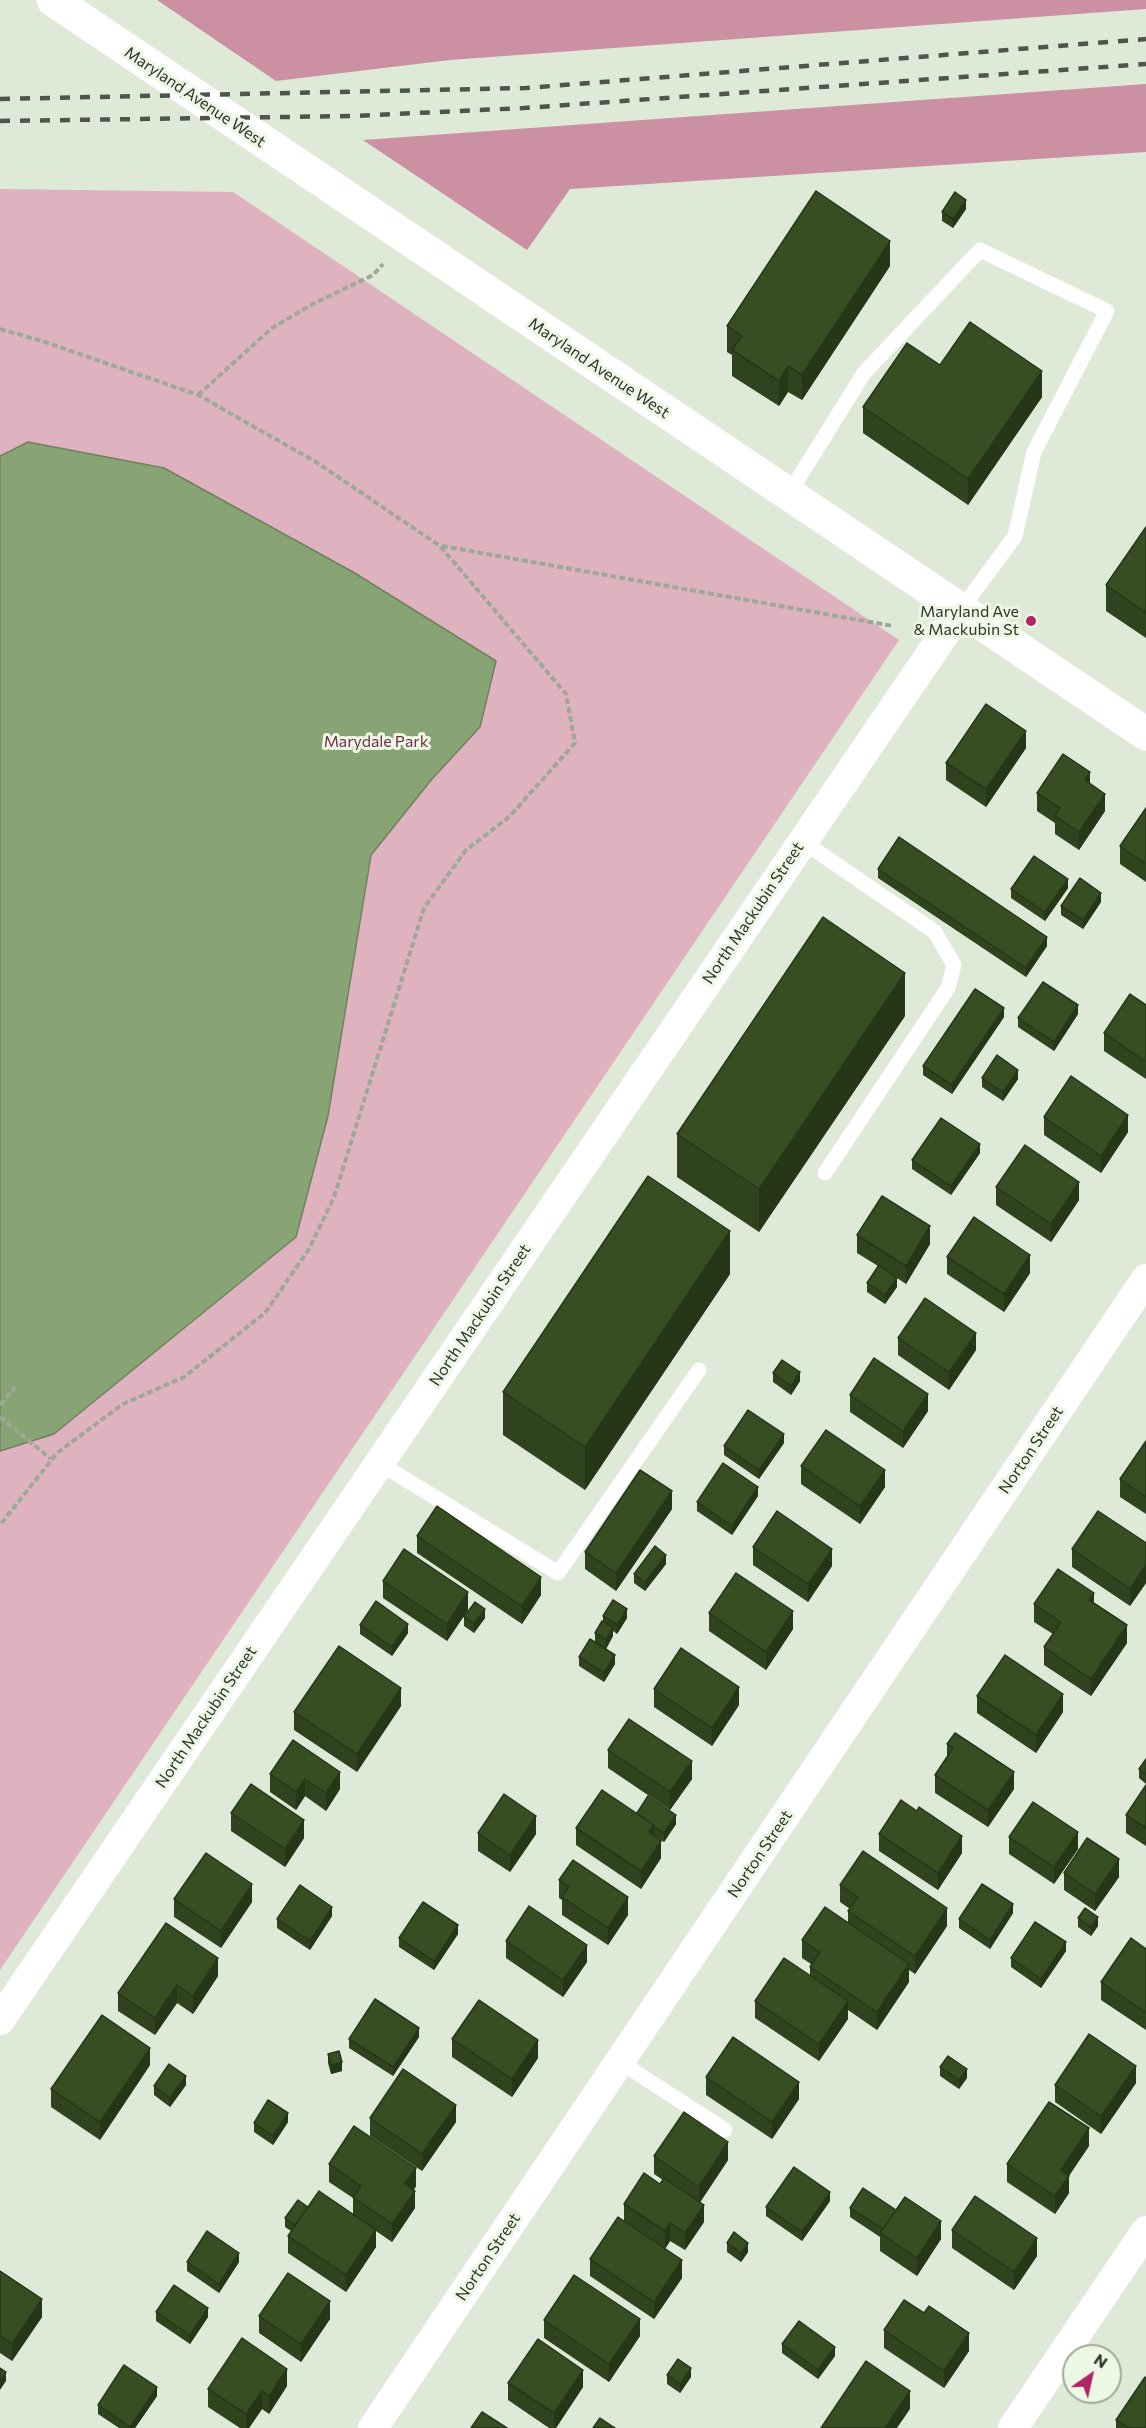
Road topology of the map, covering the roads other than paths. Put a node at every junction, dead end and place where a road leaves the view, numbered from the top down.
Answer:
1 (53, 0) edge
2 (788, 495) junction
3 (960, 611) junction
4 (1145, 731) edge
5 (802, 841) junction
6 (825, 1173) dead end
7 (1146, 1279) edge
8 (699, 1371) dead end
9 (379, 1463) junction
10 (0, 2020) edge
11 (620, 2062) junction
12 (725, 2130) dead end
13 (1146, 2231) edge
14 (373, 2428) edge
15 (1013, 2428) edge

1 - 2 main road, Maryland Avenue West
2 - 3 main road, Maryland Avenue West
2 - 3 lane
3 - 4 main road, Maryland Avenue West
3 - 5 street, North Mackubin Street
5 - 6 lane
5 - 9 street, North Mackubin Street
7 - 11 street, Norton Street
8 - 9 lane
9 - 10 street, North Mackubin Street
11 - 12 lane
11 - 14 street, Norton Street
13 - 15 street

